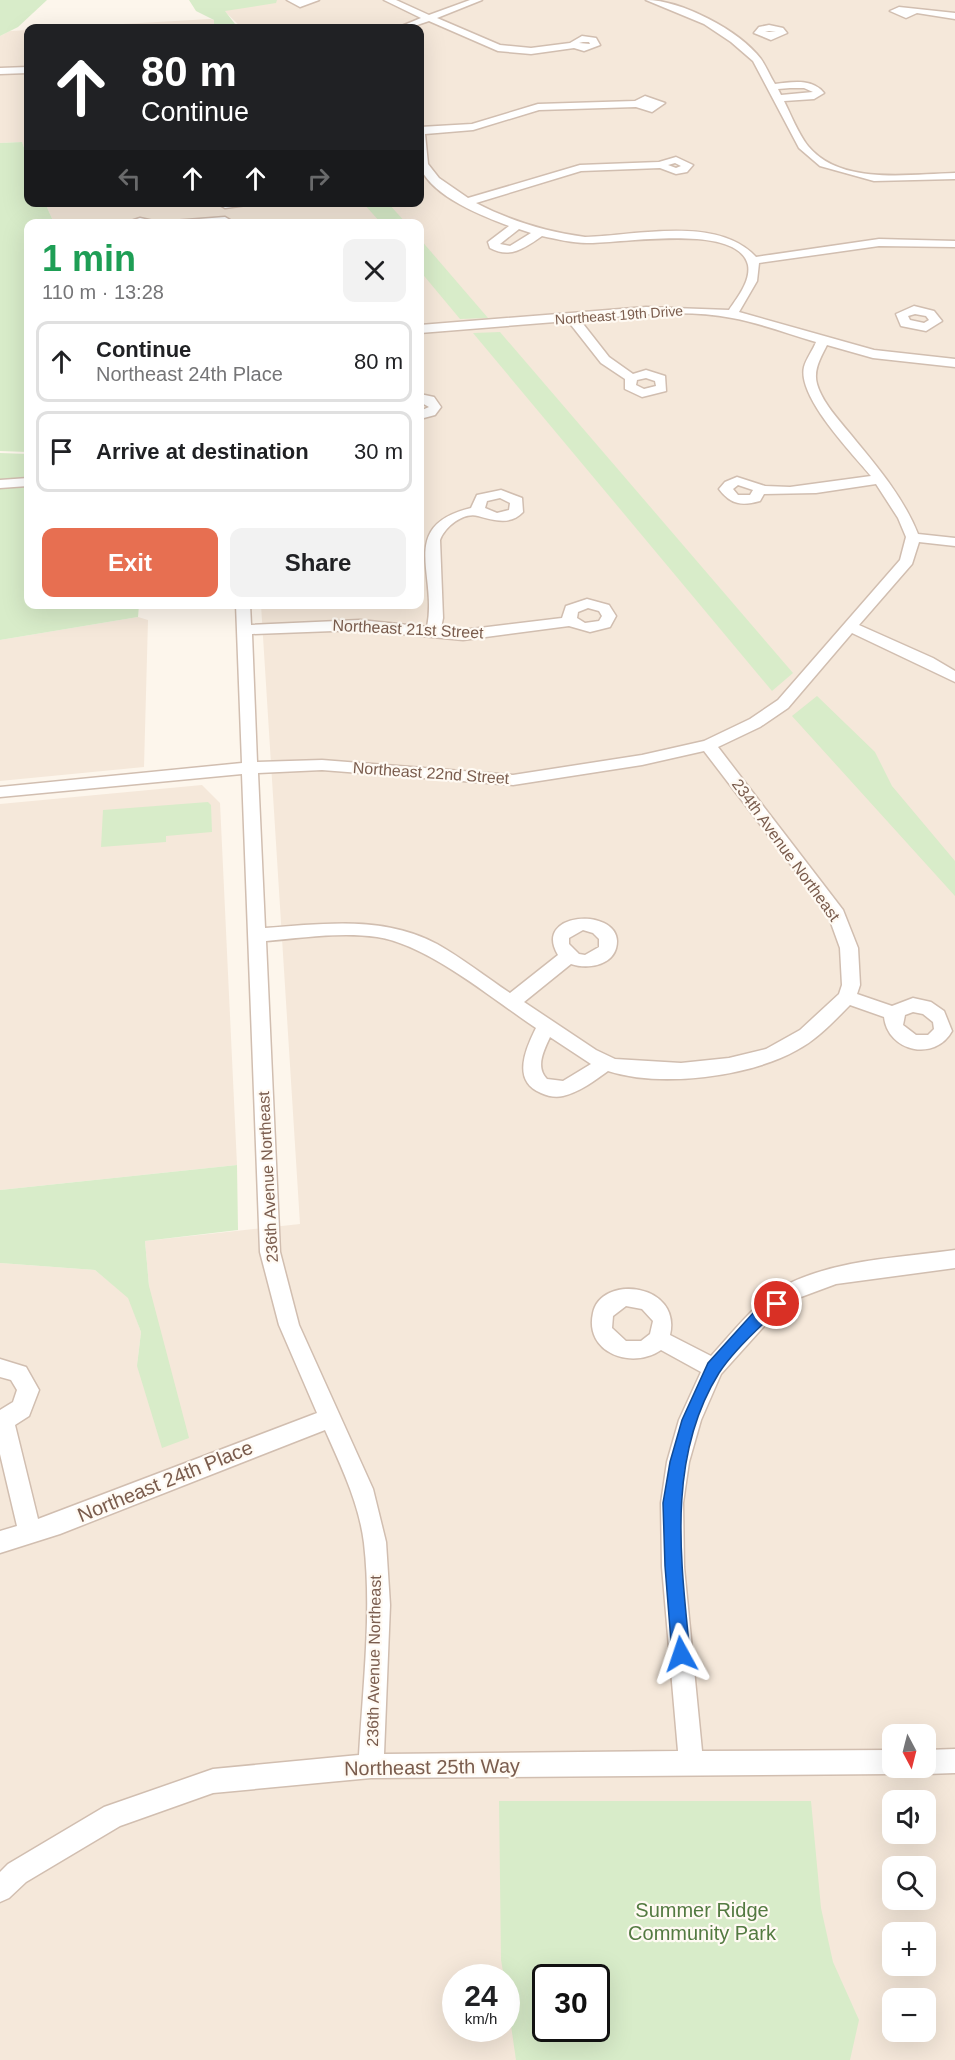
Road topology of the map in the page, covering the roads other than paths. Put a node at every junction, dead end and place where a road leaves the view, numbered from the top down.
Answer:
1 (291, 0) edge
2 (315, 0) edge
3 (388, 0) edge
4 (478, 0) edge
5 (650, 0) edge
6 (914, 11) dead end
7 (955, 16) edge
8 (430, 18) junction
9 (413, 24) edge
10 (761, 34) dead end
11 (736, 40) junction
12 (575, 45) dead end
13 (24, 70) edge
14 (0, 71) edge
15 (771, 87) junction
16 (777, 98) junction
17 (636, 104) dead end
18 (424, 130) edge
19 (662, 165) dead end
20 (424, 166) edge
21 (955, 176) edge
22 (464, 203) junction
23 (519, 224) junction
24 (541, 231) junction
25 (955, 244) edge
26 (753, 261) junction
27 (732, 314) junction
28 (572, 318) junction
29 (424, 329) edge
30 (823, 340) junction
31 (955, 363) edge
32 (631, 378) dead end
33 (424, 399) edge
34 (424, 414) edge
35 (880, 479) junction
36 (24, 482) edge
37 (0, 484) edge
38 (760, 489) dead end
39 (479, 510) dead end
40 (913, 537) junction
41 (955, 542) edge
42 (243, 609) edge
43 (571, 621) dead end
44 (850, 627) junction
45 (244, 630) junction
46 (433, 632) junction
47 (955, 677) edge
48 (708, 745) junction
49 (249, 768) junction
50 (0, 792) edge
51 (256, 935) junction
52 (568, 957) dead end
53 (847, 998) junction
54 (512, 1001) junction
55 (895, 1014) dead end
56 (547, 1025) junction
57 (610, 1064) junction
58 (955, 1259) edge
59 (659, 1339) dead end
60 (0, 1368) edge
61 (713, 1368) junction
62 (330, 1418) junction
63 (1, 1422) edge
64 (30, 1533) junction
65 (0, 1542) edge
66 (955, 1761) edge
67 (882, 1762) edge
68 (936, 1762) edge
69 (691, 1764) junction
70 (371, 1766) junction
71 (0, 1888) edge

1 - 2 street
3 - 8 street
4 - 8 street
5 - 11 street
6 - 7 street
8 - 9 street
8 - 12 street
10 - 11 street
11 - 15 street
13 - 14 street
15 - 16 street
15 - 16 street
16 - 21 street
17 - 18 street
19 - 22 street
20 - 22 street
22 - 23 street
23 - 24 street
23 - 24 street
24 - 26 street
25 - 26 street
26 - 27 street
27 - 28 street, Northeast 19th Drive
27 - 30 street, Northeast 19th Drive
28 - 29 street, Northeast 19th Drive
28 - 32 street
30 - 31 street, Northeast 19th Drive
30 - 35 street
33 - 34 street
35 - 38 street
35 - 40 street
36 - 37 street
39 - 46 street
40 - 41 street
40 - 44 street, Northeast 22nd Street
42 - 45 street, 236th Avenue Northeast
43 - 46 street, Northeast 21st Street
44 - 47 street
44 - 48 street, Northeast 22nd Street
45 - 46 street, Northeast 21st Street
45 - 49 street, 236th Avenue Northeast
48 - 49 street, Northeast 22nd Street
48 - 53 street, 234th Avenue Northeast
49 - 50 street, Northeast 22nd Street
49 - 51 street, 236th Avenue Northeast
51 - 54 street
51 - 62 street, 236th Avenue Northeast
52 - 54 street
53 - 55 street
53 - 57 street
54 - 56 street
56 - 57 street
56 - 57 street
58 - 61 street
59 - 61 street
60 - 63 street
61 - 69 street
62 - 64 street, Northeast 24th Place
62 - 70 street, 236th Avenue Northeast
63 - 64 street
64 - 65 street, Northeast 24th Place
66 - 68 street
67 - 69 street, Northeast 25th Way
69 - 70 street, Northeast 25th Way
70 - 71 street, Northeast 25th Way

